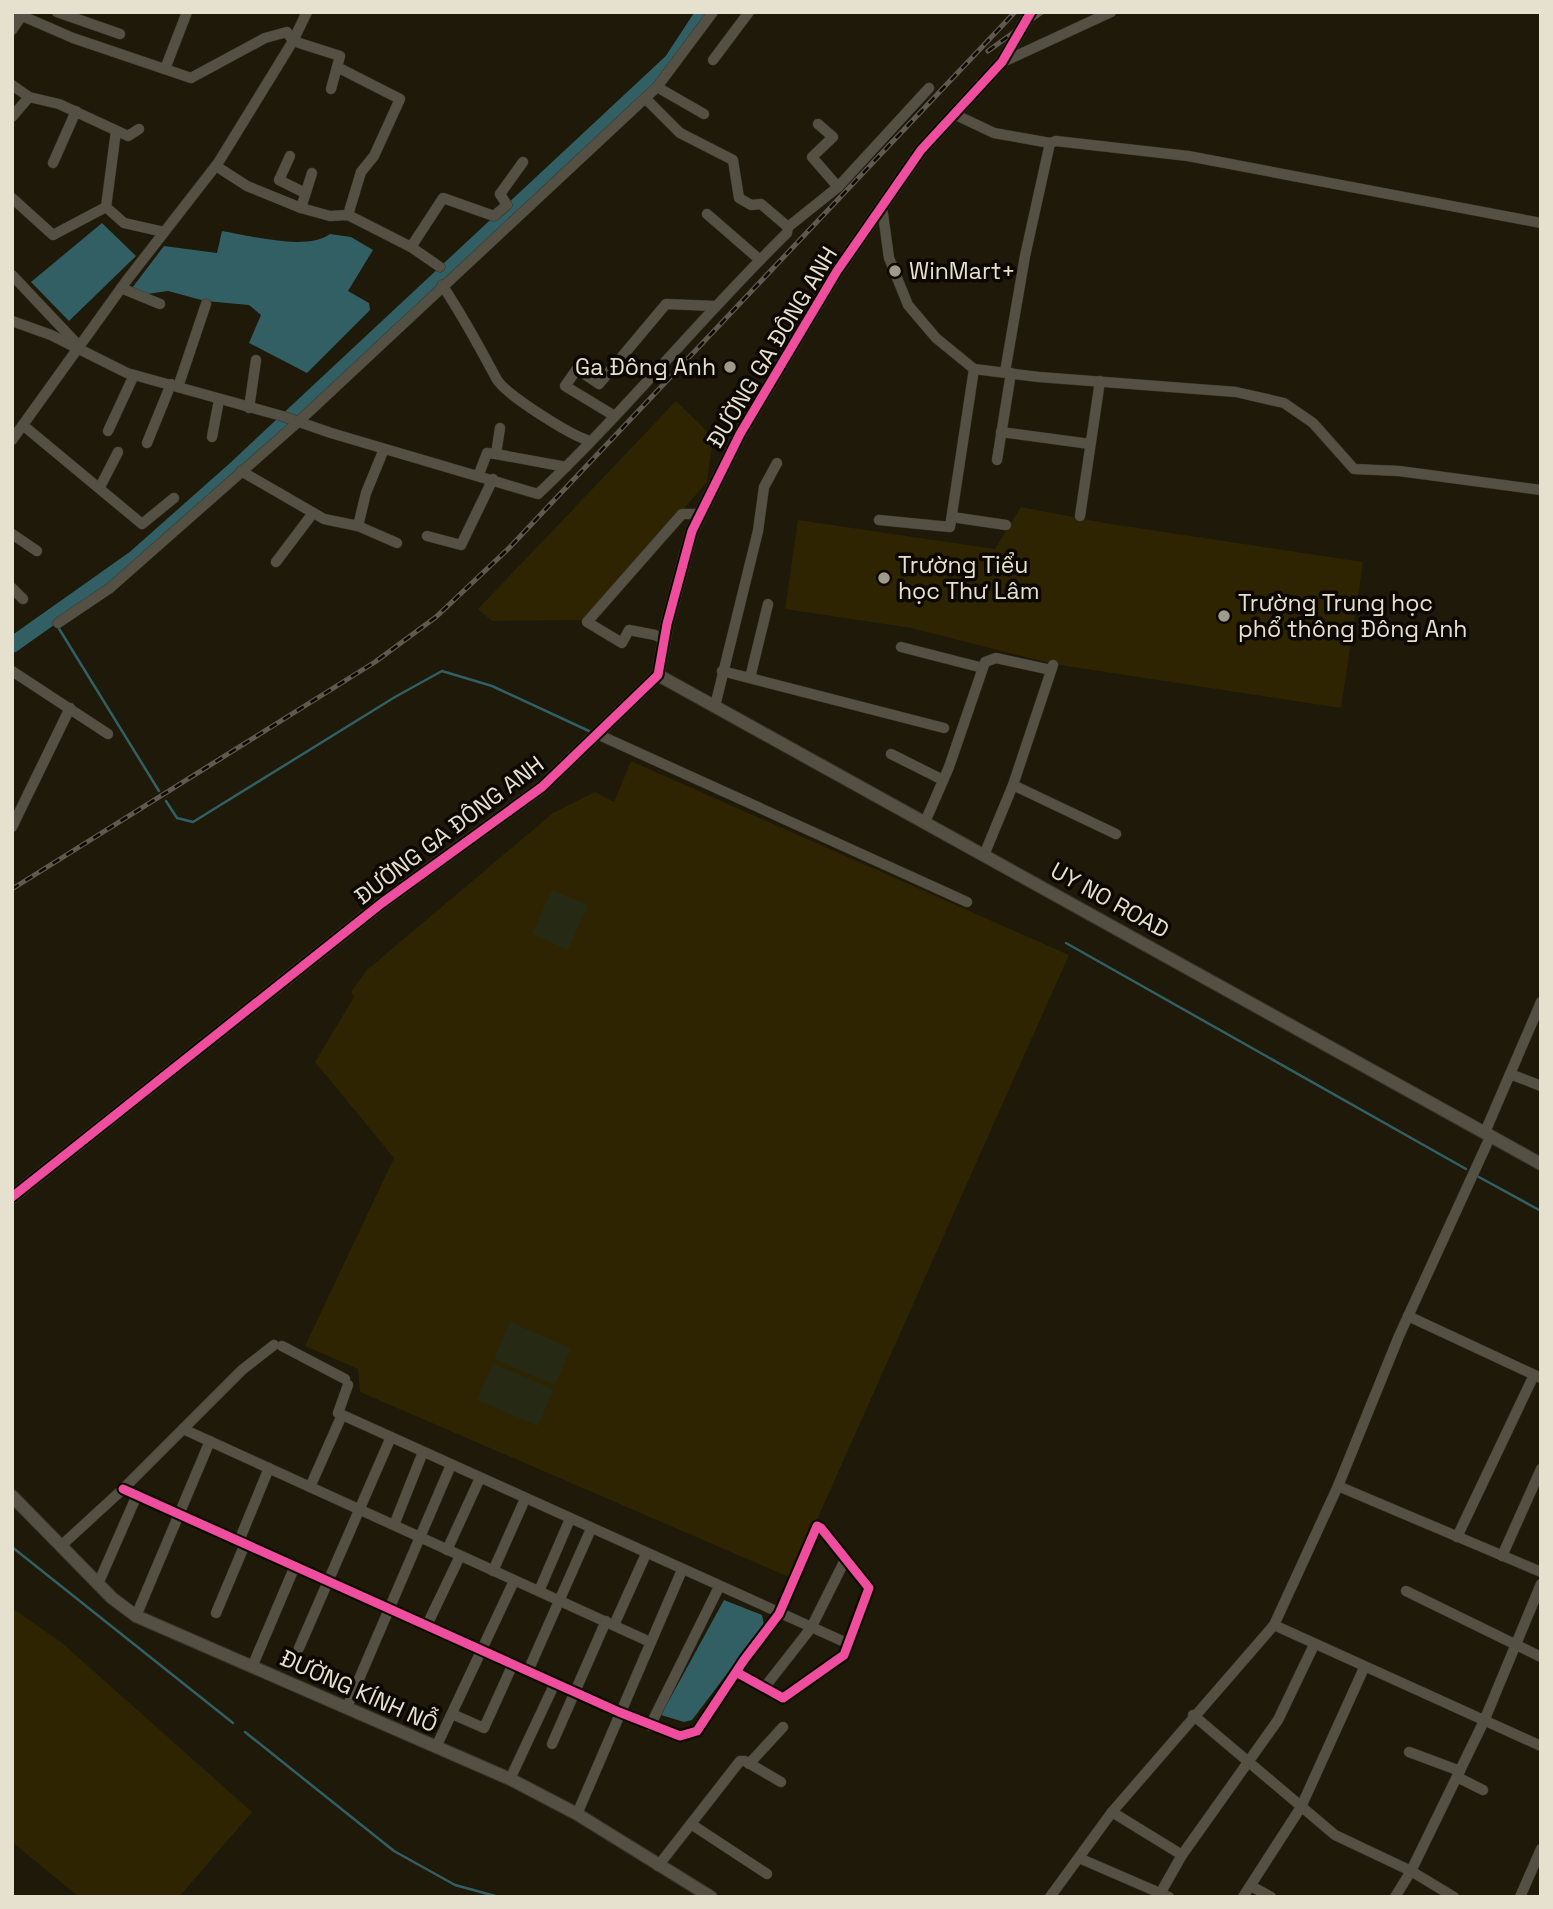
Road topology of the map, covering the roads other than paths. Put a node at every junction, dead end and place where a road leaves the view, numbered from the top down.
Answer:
1 (57, 12) edge
2 (187, 12) edge
3 (307, 12) edge
4 (713, 12) edge
5 (749, 12) edge
6 (1031, 12) edge
7 (1111, 12) edge
8 (17, 15) edge
9 (12, 30) edge
10 (120, 34) dead end
11 (293, 41) junction
12 (713, 60) dead end
13 (1002, 62) junction
14 (337, 67) junction
15 (165, 69) junction
16 (12, 85) edge
17 (657, 87) junction
18 (929, 88) dead end
19 (331, 89) dead end
20 (29, 97) junction
21 (645, 98) junction
22 (76, 111) junction
23 (704, 114) dead end
24 (956, 115) junction
25 (12, 117) edge
26 (818, 124) dead end
27 (139, 129) dead end
28 (116, 131) junction
29 (1050, 143) junction
30 (290, 156) dead end
31 (53, 163) dead end
32 (523, 163) dead end
33 (216, 166) junction
34 (312, 173) dead end
35 (838, 187) junction
36 (305, 193) junction
37 (12, 198) edge
38 (883, 207) junction
39 (106, 208) junction
40 (301, 208) junction
41 (707, 214) dead end
42 (348, 215) junction
43 (1541, 223) edge
44 (788, 227) junction
45 (164, 232) junction
46 (411, 247) junction
47 (760, 260) junction
48 (439, 267) dead end
49 (12, 275) edge
50 (442, 285) junction
51 (121, 288) junction
52 (160, 304) dead end
53 (206, 304) dead end
54 (715, 306) junction
55 (12, 321) edge
56 (80, 348) junction
57 (256, 360) dead end
58 (974, 369) junction
59 (1008, 373) junction
60 (134, 375) junction
61 (1100, 381) junction
62 (175, 386) junction
63 (219, 400) junction
64 (249, 408) junction
65 (613, 415) junction
66 (295, 423) junction
67 (500, 428) dead end
68 (108, 431) dead end
69 (1001, 432) junction
70 (17, 433) edge
71 (212, 437) dead end
72 (590, 441) junction
73 (147, 443) dead end
74 (1090, 444) junction
75 (384, 449) junction
76 (118, 452) dead end
77 (496, 454) junction
78 (997, 460) dead end
79 (777, 463) dead end
80 (566, 467) junction
81 (241, 471) junction
82 (479, 474) junction
83 (493, 479) junction
84 (100, 487) junction
85 (1541, 490) edge
86 (174, 498) dead end
87 (313, 513) junction
88 (700, 514) junction
89 (1080, 516) dead end
90 (951, 517) junction
91 (879, 520) dead end
92 (1006, 525) dead end
93 (358, 526) junction
94 (12, 534) edge
95 (427, 536) dead end
96 (397, 543) dead end
97 (37, 551) dead end
98 (276, 562) dead end
99 (12, 587) edge
100 (23, 599) dead end
101 (768, 604) dead end
102 (58, 623) dead end
103 (664, 640) junction
104 (901, 648) dead end
105 (983, 668) junction
106 (12, 671) edge
107 (722, 671) junction
108 (658, 675) junction
109 (750, 678) junction
110 (715, 706) junction
111 (70, 708) junction
112 (944, 728) dead end
113 (108, 734) dead end
114 (597, 734) junction
115 (891, 754) dead end
116 (943, 780) junction
117 (1013, 785) junction
118 (925, 822) junction
119 (12, 827) edge
120 (1116, 834) dead end
121 (984, 855) junction
122 (967, 902) dead end
123 (1540, 1005) edge
124 (1510, 1074) junction
125 (1541, 1086) edge
126 (1488, 1134) junction
127 (1541, 1164) edge
128 (12, 1197) edge
129 (1408, 1316) junction
130 (1537, 1377) edge
131 (342, 1415) junction
132 (183, 1429) junction
133 (391, 1437) junction
134 (210, 1441) junction
135 (423, 1452) junction
136 (451, 1465) junction
137 (269, 1468) junction
138 (1541, 1469) edge
139 (480, 1478) junction
140 (1338, 1486) junction
141 (310, 1487) junction
142 (123, 1489) junction
143 (137, 1495) junction
144 (12, 1496) edge
145 (525, 1499) junction
146 (359, 1509) junction
147 (179, 1514) junction
148 (570, 1519) junction
149 (394, 1525) junction
150 (592, 1529) junction
151 (1457, 1537) junction
152 (420, 1538) junction
153 (242, 1542) junction
154 (62, 1545) junction
155 (447, 1550) junction
156 (646, 1554) junction
157 (460, 1556) junction
158 (1502, 1556) junction
159 (846, 1558) junction
160 (295, 1566) junction
161 (682, 1570) junction
162 (493, 1571) junction
163 (1541, 1572) edge
164 (327, 1581) junction
165 (514, 1581) junction
166 (98, 1584) junction
167 (1541, 1584) edge
168 (719, 1587) junction
169 (539, 1591) junction
170 (1406, 1591) dead end
171 (560, 1601) junction
172 (389, 1609) junction
173 (216, 1612) dead end
174 (779, 1614) junction
175 (136, 1616) junction
176 (610, 1623) junction
177 (1274, 1625) junction
178 (426, 1626) junction
179 (811, 1628) junction
180 (650, 1642) junction
181 (849, 1644) junction
182 (1314, 1645) junction
183 (1517, 1646) junction
184 (299, 1648) dead end
185 (482, 1650) junction
186 (1541, 1657) edge
187 (513, 1664) junction
188 (252, 1667) junction
189 (1364, 1668) junction
190 (528, 1671) junction
191 (736, 1672) junction
192 (555, 1683) junction
193 (764, 1688) junction
194 (573, 1692) junction
195 (347, 1707) junction
196 (619, 1712) junction
197 (452, 1714) junction
198 (1194, 1715) junction
199 (1484, 1721) junction
200 (650, 1726) junction
201 (783, 1727) dead end
202 (552, 1744) dead end
203 (1541, 1746) edge
204 (436, 1747) junction
205 (1409, 1752) dead end
206 (1248, 1762) junction
207 (749, 1763) junction
208 (1458, 1774) junction
209 (510, 1779) junction
210 (781, 1782) dead end
211 (1483, 1790) dead end
212 (1301, 1807) junction
213 (1112, 1812) junction
214 (577, 1814) junction
215 (691, 1824) junction
216 (1541, 1849) edge
217 (1182, 1855) junction
218 (1079, 1858) junction
219 (658, 1866) junction
220 (1411, 1871) junction
221 (767, 1874) dead end
222 (1251, 1886) junction
223 (1165, 1895) edge
224 (1053, 1896) edge
225 (711, 1897) edge
226 (1243, 1897) edge
227 (1271, 1897) edge
228 (1395, 1897) edge
229 (1454, 1897) edge
230 (1520, 1897) edge

1 - 10 street
2 - 15 street
3 - 11 street
4 - 17 street
5 - 12 street
6 - 13 street, ĐƯỜNG GA ĐÔNG ANH
7 - 13 street
8 - 9 street
8 - 15 street
11 - 14 street
11 - 15 street
11 - 33 street
13 - 24 street, ĐƯỜNG GA ĐÔNG ANH
14 - 19 street
14 - 42 street
16 - 20 street
17 - 21 street
17 - 23 street
18 - 35 street
20 - 22 street
20 - 25 street
21 - 44 street
21 - 50 street
22 - 28 street
22 - 31 street
24 - 29 street
24 - 38 street, ĐƯỜNG GA ĐÔNG ANH
26 - 35 street
27 - 28 street
28 - 39 street
29 - 43 street
29 - 59 street
30 - 36 street
32 - 46 street
33 - 40 street
33 - 45 street
34 - 36 street
35 - 44 street
36 - 40 street
37 - 39 street
38 - 58 street
38 - 88 street, ĐƯỜNG GA ĐÔNG ANH
39 - 45 street
40 - 42 street
41 - 47 street
42 - 46 street
44 - 47 street
45 - 51 street
46 - 48 street
47 - 54 street
49 - 56 street
50 - 66 street
50 - 72 street
51 - 52 street
51 - 56 street
53 - 62 street
54 - 65 street
54 - 65 street
55 - 56 street
56 - 60 street
56 - 70 street
57 - 64 street
58 - 59 street
58 - 90 street
59 - 61 street
59 - 69 street
60 - 62 street
60 - 68 street
61 - 74 street
61 - 85 street
62 - 63 street
62 - 73 street
63 - 64 street
63 - 71 street
64 - 66 street
65 - 72 street
66 - 75 street
66 - 81 street
67 - 77 street
69 - 74 street
69 - 78 street
70 - 84 street
72 - 80 street
74 - 89 street
75 - 82 street
75 - 93 street
76 - 84 street
77 - 80 street
77 - 82 street
79 - 107 street
80 - 83 street
81 - 87 street
81 - 102 street
82 - 83 street
83 - 95 street
84 - 86 street
87 - 93 street
87 - 98 street
88 - 103 street, ĐƯỜNG GA ĐÔNG ANH
88 - 103 street
90 - 91 street
90 - 92 street
93 - 96 street
94 - 97 street
99 - 100 street
101 - 109 street
103 - 108 street, ĐƯỜNG GA ĐÔNG ANH
104 - 105 street
105 - 116 street
105 - 117 street
106 - 111 street
107 - 109 street
107 - 110 street
108 - 110 street, UY NO ROAD
108 - 114 street, ĐƯỜNG GA ĐÔNG ANH
109 - 112 street
110 - 118 street, UY NO ROAD
111 - 113 street
111 - 119 street
114 - 122 street
114 - 128 street, ĐƯỜNG GA ĐÔNG ANH
115 - 116 street
116 - 118 street
117 - 120 street
117 - 121 street
118 - 121 street, UY NO ROAD
121 - 126 street, UY NO ROAD
123 - 124 street
124 - 125 street
124 - 126 street
126 - 127 street, UY NO ROAD
126 - 129 street
129 - 130 street
129 - 140 street
130 - 151 street
131 - 132 street
131 - 133 street
131 - 141 street
132 - 134 street
132 - 142 street
133 - 135 street
133 - 146 street
134 - 137 street
134 - 147 street
135 - 136 street
135 - 149 street
136 - 139 street
136 - 152 street
137 - 141 street
137 - 153 street
138 - 158 street
139 - 145 street
139 - 155 street
140 - 151 street
140 - 177 street
141 - 146 street
142 - 143 street
142 - 154 street
143 - 147 street
143 - 166 street
144 - 154 street, ĐƯỜNG KÍNH NỖ
145 - 148 street
145 - 162 street
146 - 149 street
146 - 164 street
147 - 153 street
147 - 175 street
148 - 150 street
148 - 169 street
149 - 152 street
150 - 156 street
150 - 171 street
151 - 158 street
152 - 155 street
152 - 172 street
153 - 160 street
153 - 173 street
154 - 166 street, ĐƯỜNG KÍNH NỖ
155 - 157 street
156 - 161 street
156 - 176 street
157 - 162 street
157 - 178 street
158 - 163 street
159 - 174 street
159 - 179 street
159 - 181 street
160 - 164 street
160 - 188 street
161 - 168 street
161 - 180 street
162 - 165 street
164 - 172 street
164 - 184 street
165 - 169 street
165 - 185 street
166 - 175 street, ĐƯỜNG KÍNH NỖ
167 - 183 street
168 - 174 street
168 - 200 street
169 - 171 street
170 - 183 street
171 - 176 street
171 - 190 street
172 - 178 street
172 - 195 street
174 - 179 street
174 - 191 street
175 - 188 street, ĐƯỜNG KÍNH NỖ
176 - 180 street
176 - 194 street
177 - 182 street
177 - 198 street
178 - 185 street
179 - 181 street
179 - 193 street
180 - 196 street
181 - 193 street
182 - 189 street
182 - 206 street
183 - 186 street
183 - 199 street
185 - 187 street
185 - 197 street
187 - 190 street
187 - 197 street
188 - 195 street, ĐƯỜNG KÍNH NỖ
189 - 199 street
189 - 212 street
190 - 192 street
191 - 193 street
191 - 200 street
192 - 194 street
192 - 209 street
194 - 196 street
194 - 202 street
195 - 204 street, ĐƯỜNG KÍNH NỖ
196 - 200 street
196 - 214 street
197 - 204 street
198 - 206 street
198 - 213 street
199 - 203 street
199 - 208 street
201 - 207 street
204 - 209 street, ĐƯỜNG KÍNH NỖ
205 - 208 street
206 - 212 street
206 - 217 street
207 - 210 street
207 - 215 street
208 - 211 street
208 - 220 street
209 - 214 street, ĐƯỜNG KÍNH NỖ
212 - 220 street
212 - 222 street
213 - 217 street
213 - 218 street
214 - 219 street, ĐƯỜNG KÍNH NỖ
215 - 219 street
215 - 221 street
216 - 230 street
217 - 223 street
218 - 223 street
218 - 224 street
219 - 225 street, ĐƯỜNG KÍNH NỖ
220 - 228 street
220 - 229 street
222 - 226 street
222 - 227 street

